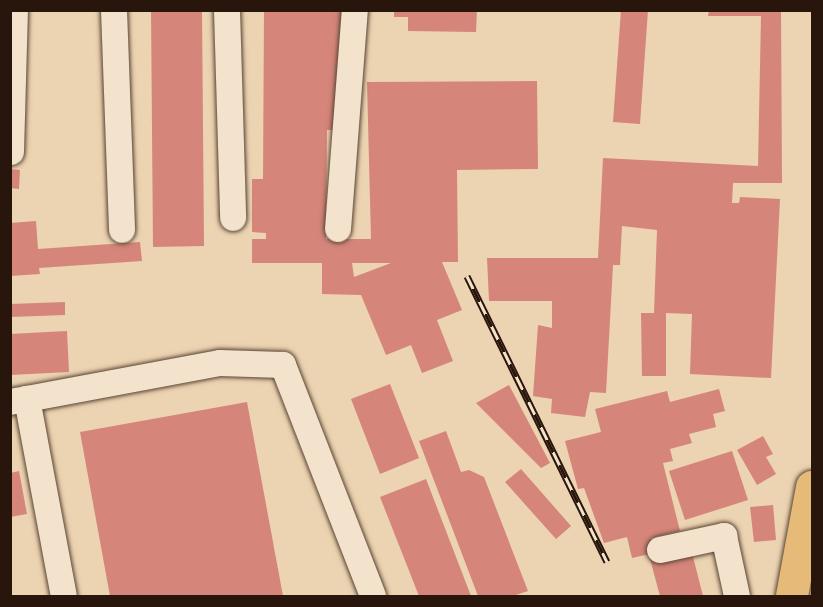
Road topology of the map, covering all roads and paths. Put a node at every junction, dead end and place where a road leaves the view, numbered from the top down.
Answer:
1 (15, 10) edge
2 (114, 10) edge
3 (227, 10) edge
4 (355, 10) edge
5 (12, 60) edge
6 (11, 152) edge
7 (232, 218) dead end
8 (338, 229) dead end
9 (122, 230) dead end
10 (19, 400) edge
11 (813, 487) edge
12 (660, 550) dead end
13 (64, 597) edge
14 (373, 597) edge
15 (737, 597) edge
16 (792, 597) edge

1 - 5 lane
2 - 9 lane
3 - 7 lane
4 - 8 lane
5 - 6 lane
10 - 13 lane
10 - 14 lane
11 - 16 main road
12 - 15 lane

